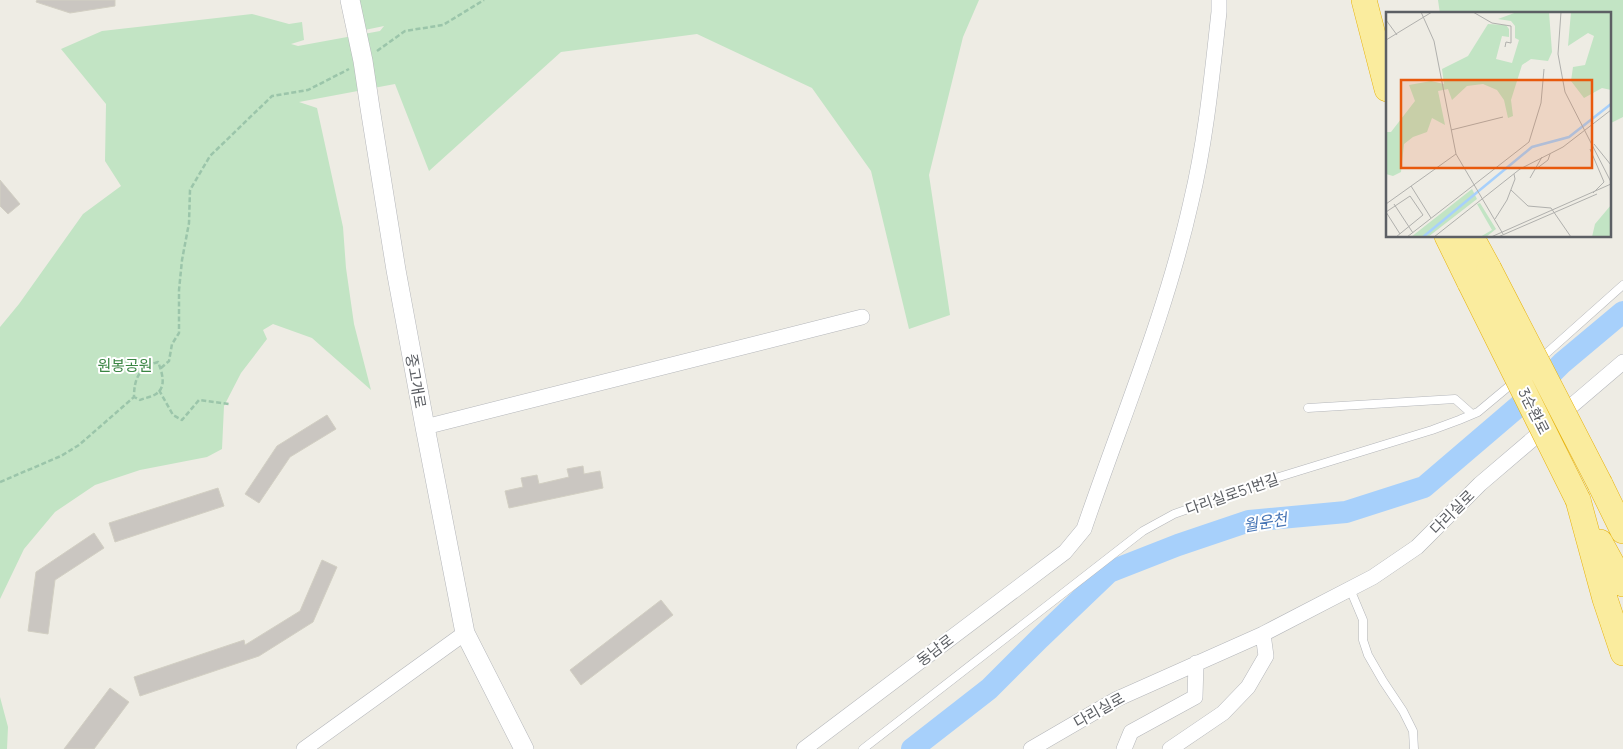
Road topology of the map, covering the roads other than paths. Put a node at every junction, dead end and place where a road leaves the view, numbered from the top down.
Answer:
1 (350, 0) edge
2 (1218, 0) edge
3 (1364, 0) edge
4 (1382, 0) edge
5 (1386, 18) edge
6 (1386, 85) edge
7 (1449, 238) edge
8 (1471, 238) edge
9 (1479, 276) junction
10 (1623, 285) edge
11 (862, 317) dead end
12 (1623, 362) edge
13 (1531, 367) dead end
14 (1523, 374) dead end
15 (1308, 408) dead end
16 (1472, 414) junction
17 (425, 427) junction
18 (1600, 484) junction
19 (1578, 500) junction
20 (1623, 522) edge
21 (1623, 531) edge
22 (1623, 584) edge
23 (1350, 589) junction
24 (465, 633) junction
25 (1263, 634) junction
26 (1623, 653) edge
27 (1196, 663) junction
28 (304, 749) edge
29 (524, 749) edge
30 (804, 749) edge
31 (863, 749) edge
32 (1031, 749) edge
33 (1124, 749) edge
34 (1170, 749) edge
35 (1414, 749) edge

1 - 17 street, 중고개로
2 - 30 street, 동남로
3 - 6 highway
4 - 5 highway
7 - 9 highway, 3순환로
8 - 9 highway, 3순환로
9 - 18 highway, 3순환로, bridge
9 - 19 highway, 3순환로, bridge
10 - 13 lane
11 - 17 street
12 - 23 street, 다리실로
14 - 16 lane, 다리실로51번길
15 - 16 lane
16 - 31 lane, 다리실로51번길
17 - 24 street, 중고개로
18 - 20 highway
18 - 21 highway, 3순환로
19 - 22 highway, 3순환로
19 - 26 highway
23 - 25 street, 다리실로
23 - 35 lane
24 - 28 street
24 - 29 street, 중고개로
25 - 27 street, 다리실로
25 - 34 street
27 - 32 street, 다리실로
27 - 33 street

